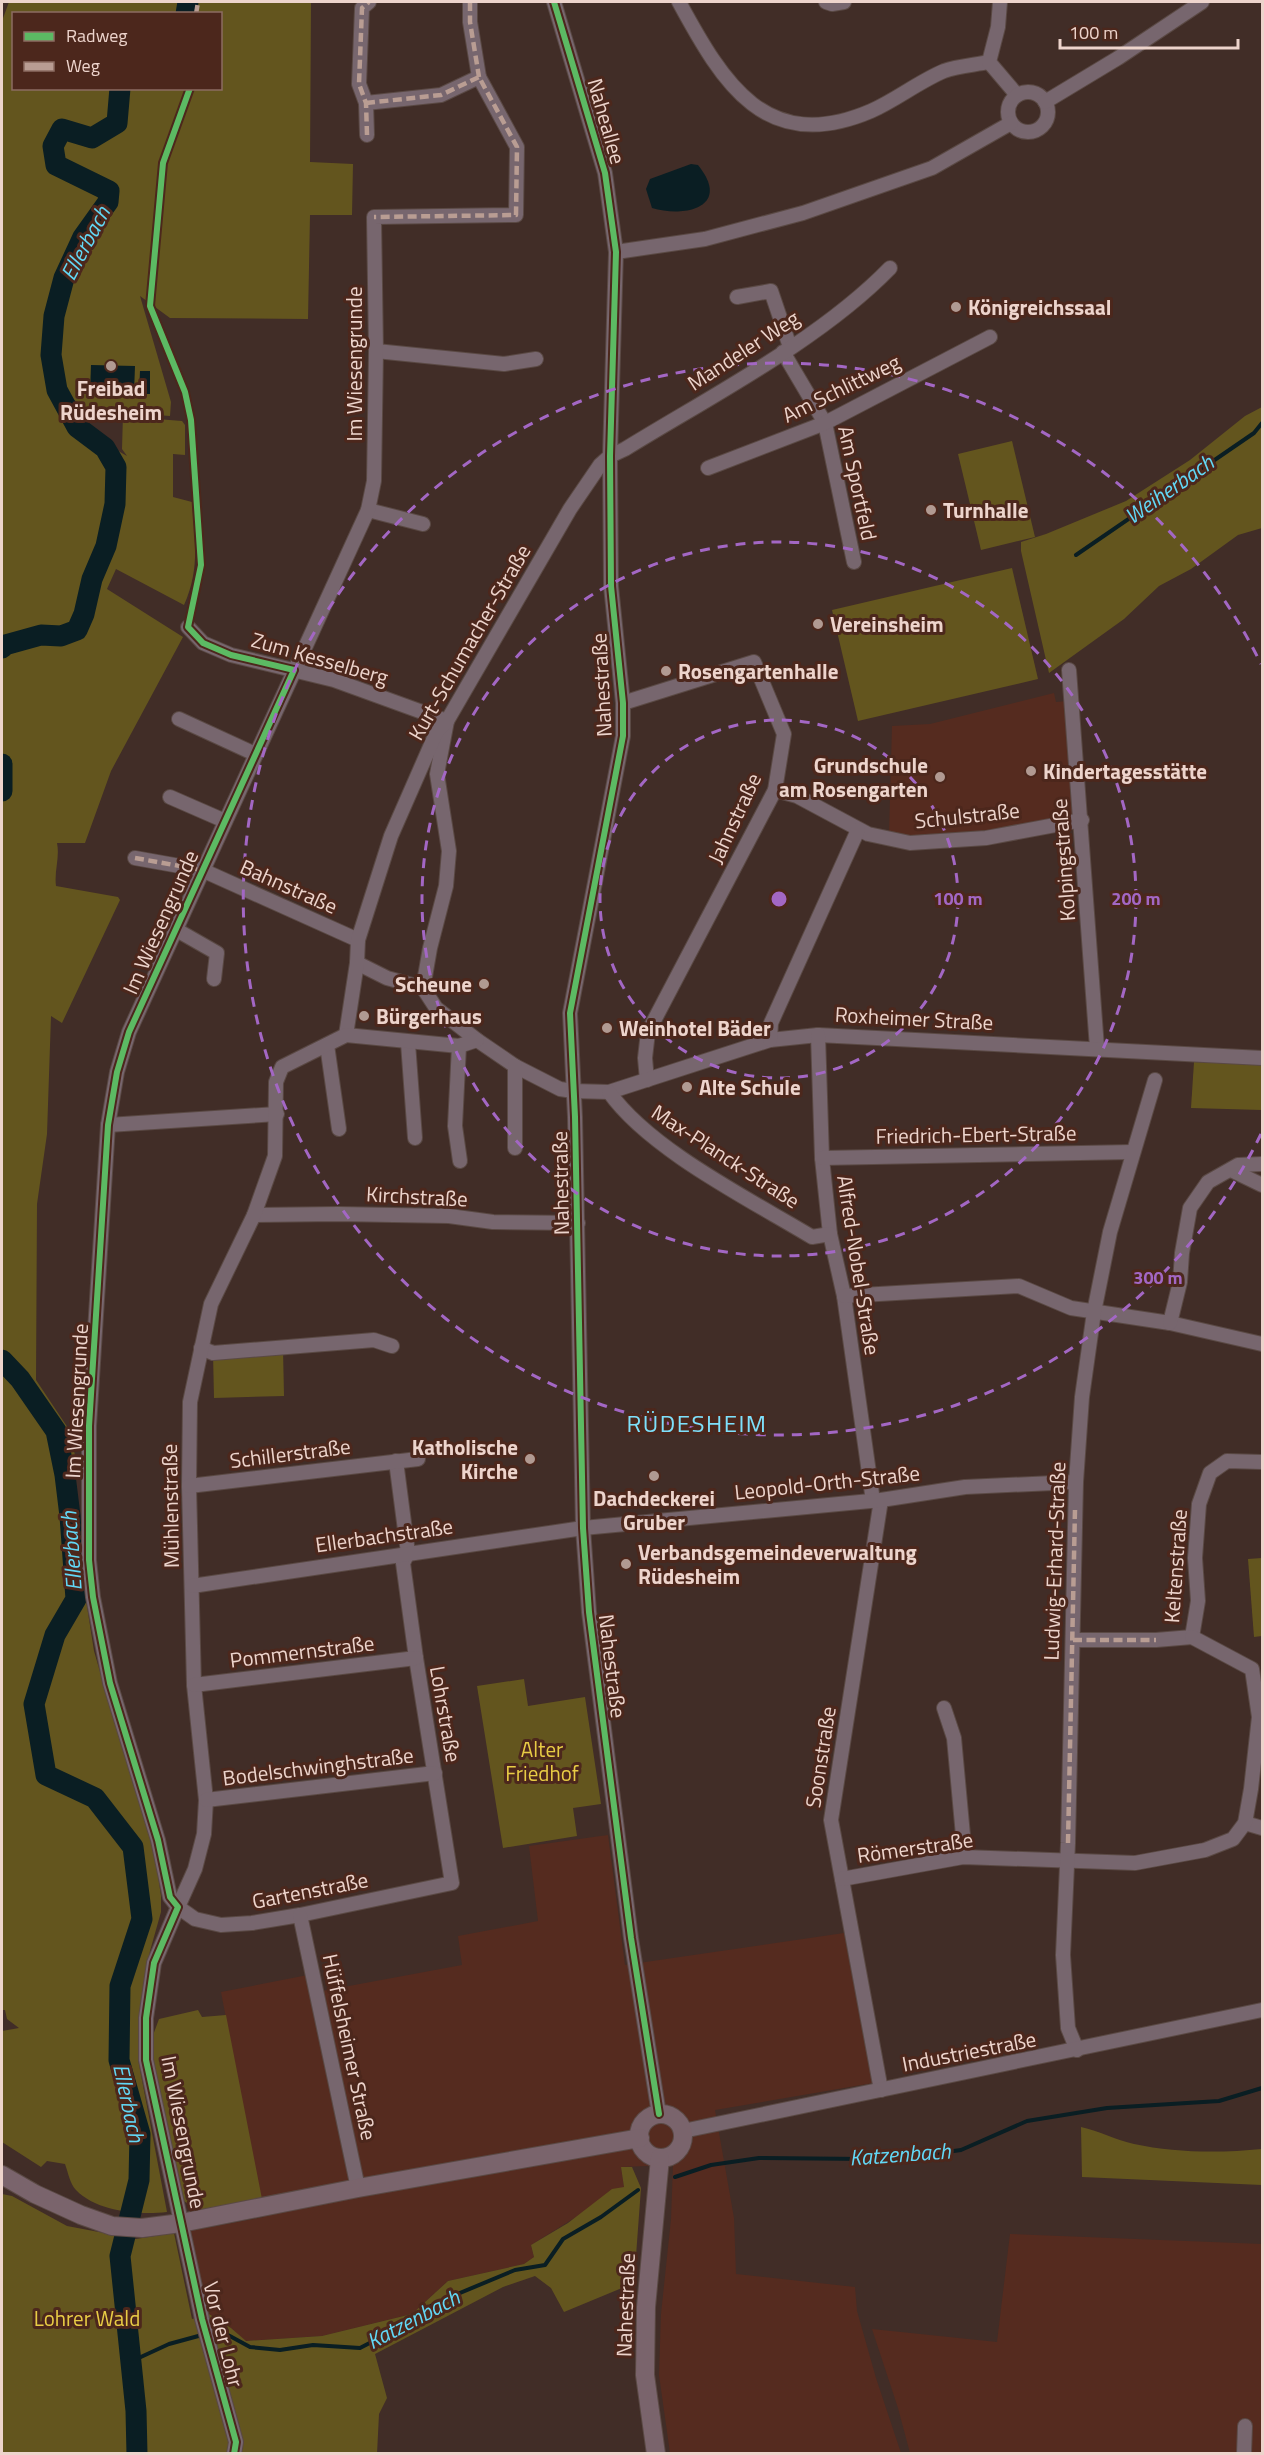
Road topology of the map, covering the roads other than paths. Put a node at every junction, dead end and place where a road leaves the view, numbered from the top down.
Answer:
1 (369, 2) edge
2 (470, 2) edge
3 (554, 2) edge
4 (679, 2) edge
5 (826, 2) edge
6 (844, 2) edge
7 (999, 2) edge
8 (1202, 2) edge
9 (989, 62) junction
10 (479, 77) junction
11 (1017, 95) junction
12 (1045, 102) junction
13 (366, 103) junction
14 (1011, 123) junction
15 (367, 135) dead end
16 (616, 252) junction
17 (890, 268) dead end
18 (737, 297) dead end
19 (990, 337) dead end
20 (787, 349) junction
21 (376, 351) junction
22 (536, 359) dead end
23 (825, 423) junction
24 (610, 456) junction
25 (708, 468) dead end
26 (368, 510) junction
27 (423, 524) dead end
28 (854, 562) dead end
29 (188, 627) dead end
30 (294, 670) junction
31 (1069, 670) dead end
32 (623, 703) junction
33 (179, 719) dead end
34 (447, 721) junction
35 (255, 754) junction
36 (775, 790) junction
37 (170, 797) dead end
38 (1082, 820) junction
39 (225, 821) junction
40 (858, 830) junction
41 (135, 858) dead end
42 (202, 870) junction
43 (175, 929) junction
44 (358, 940) junction
45 (357, 963) junction
46 (214, 979) dead end
47 (423, 988) junction
48 (346, 1035) junction
49 (818, 1035) junction
50 (477, 1040) junction
51 (770, 1040) junction
52 (408, 1043) junction
53 (327, 1045) junction
54 (459, 1047) junction
55 (1097, 1048) junction
56 (1263, 1058) edge
57 (515, 1066) junction
58 (647, 1080) junction
59 (1155, 1080) dead end
60 (573, 1091) junction
61 (609, 1092) junction
62 (277, 1114) junction
63 (108, 1125) junction
64 (339, 1129) dead end
65 (415, 1138) dead end
66 (515, 1148) dead end
67 (1132, 1152) junction
68 (822, 1158) junction
69 (460, 1161) dead end
70 (1263, 1164) edge
71 (1231, 1170) junction
72 (1263, 1185) edge
73 (254, 1215) junction
74 (578, 1223) junction
75 (830, 1234) junction
76 (844, 1296) junction
77 (1094, 1312) junction
78 (1170, 1323) junction
79 (1263, 1344) edge
80 (392, 1346) dead end
81 (201, 1348) junction
82 (418, 1459) dead end
83 (396, 1461) junction
84 (1263, 1462) edge
85 (1076, 1482) junction
86 (189, 1486) junction
87 (877, 1501) junction
88 (583, 1528) junction
89 (408, 1553) junction
90 (192, 1586) junction
91 (1192, 1637) junction
92 (1073, 1640) junction
93 (416, 1658) junction
94 (194, 1685) junction
95 (944, 1708) dead end
96 (435, 1773) junction
97 (206, 1800) junction
98 (1245, 1823) junction
99 (1263, 1828) edge
100 (965, 1857) junction
101 (1067, 1862) junction
102 (842, 1879) junction
103 (452, 1883) joint
104 (178, 1907) junction
105 (300, 1916) junction
106 (1263, 2010) edge
107 (1077, 2050) junction
108 (881, 2090) junction
109 (659, 2114) junction
110 (683, 2131) junction
111 (639, 2138) junction
112 (660, 2158) junction
113 (2, 2175) edge
114 (358, 2188) junction
115 (181, 2223) junction
116 (1245, 2426) dead end
117 (234, 2454) edge
118 (657, 2454) edge
119 (1244, 2454) edge

1 - 13 street
2 - 10 street
3 - 16 street, Naheallee
4 - 9 street
5 - 6 street
7 - 9 street
8 - 12 street
9 - 11 street
10 - 13 street
10 - 21 street, Im Wiesengrunde
11 - 12 street
11 - 14 street
12 - 14 street
13 - 15 street
14 - 16 street
16 - 24 street, Nahestraße
17 - 20 street, Mandeler Weg
18 - 20 street, Am Sportfeld
19 - 23 street, Am Schlittweg
20 - 23 street, Am Sportfeld
20 - 24 street, Mandeler Weg
21 - 22 street
21 - 26 street, Im Wiesengrunde
23 - 25 street, Am Schlittweg
23 - 28 street, Am Sportfeld
24 - 32 street, Nahestraße
24 - 34 street, Kurt-Schumacher-Straße
26 - 27 street
26 - 30 street, Im Wiesengrunde
29 - 30 street, Zum Kesselberg
30 - 34 street, Zum Kesselberg
30 - 35 street, Im Wiesengrunde
31 - 38 street, Kolpingstraße
32 - 36 street, Jahnstraße
32 - 60 street, Nahestraße
33 - 35 street
34 - 44 street, Kurt-Schumacher-Straße
34 - 47 street
35 - 39 street, Im Wiesengrunde
36 - 40 street, Schulstraße
36 - 58 street, Jahnstraße
37 - 39 street
38 - 40 street, Schulstraße
38 - 55 street, Kolpingstraße
39 - 42 street, Im Wiesengrunde
40 - 51 street
41 - 42 street, Im Wiesengrunde
42 - 43 street, Im Wiesengrunde
42 - 44 street, Bahnstraße
43 - 46 street, Im Wiesengrunde
43 - 63 street, Im Wiesengrunde
44 - 45 street, Kurt-Schumacher-Straße
45 - 47 street
45 - 48 street, Kurt-Schumacher-Straße
47 - 50 street, Roxheimer Straße
48 - 52 street
48 - 53 street, Mühlenstraße
49 - 51 street, Roxheimer Straße
49 - 55 street, Roxheimer Straße
49 - 68 street, Alfred-Nobel-Straße
50 - 54 street
50 - 57 street, Roxheimer Straße
51 - 58 street, Roxheimer Straße
52 - 54 street
52 - 65 street
53 - 62 street, Mühlenstraße
53 - 64 street
54 - 69 street
55 - 56 street, Roxheimer Straße
57 - 60 street, Roxheimer Straße
57 - 66 street
58 - 61 street, Roxheimer Straße
59 - 67 street, Ludwig-Erhard-Straße
60 - 61 street, Roxheimer Straße
60 - 74 street, Nahestraße
61 - 75 street, Max-Planck-Straße
62 - 63 street
62 - 73 street, Mühlenstraße
63 - 104 street, Im Wiesengrunde
67 - 68 street, Friedrich-Ebert-Straße
67 - 77 street, Ludwig-Erhard-Straße
68 - 75 street, Alfred-Nobel-Straße
70 - 71 street
71 - 72 street
71 - 78 street
73 - 74 street, Kirchstraße
73 - 81 street, Mühlenstraße
74 - 88 street, Nahestraße
75 - 76 street, Alfred-Nobel-Straße
76 - 77 street
76 - 87 street, Alfred-Nobel-Straße
77 - 78 street
77 - 85 street, Ludwig-Erhard-Straße
78 - 79 street
80 - 81 street
81 - 86 street, Mühlenstraße
82 - 83 street, Schillerstraße
83 - 86 street, Schillerstraße
83 - 89 street
84 - 91 street, Keltenstraße
85 - 87 street, Leopold-Orth-Straße
85 - 92 street, Ludwig-Erhard-Straße
86 - 90 street, Mühlenstraße
87 - 88 street, Leopold-Orth-Straße
87 - 102 street, Soonstraße
88 - 89 street, Ellerbachstraße
88 - 109 street, Nahestraße
89 - 90 street, Ellerbachstraße
89 - 93 street, Lohrstraße
90 - 94 street, Mühlenstraße
91 - 92 street, Keltenstraße
91 - 98 street
92 - 101 street, Ludwig-Erhard-Straße
93 - 94 street, Pommernstraße
93 - 96 street, Lohrstraße
94 - 97 street, Mühlenstraße
95 - 100 street
96 - 97 street, Bodelschwinghstraße
96 - 103 street, Lohrstraße
97 - 104 street, Mühlenstraße
98 - 99 street
98 - 101 street, Römerstraße
100 - 101 street, Römerstraße
100 - 102 street, Römerstraße
101 - 107 street, Ludwig-Erhard-Straße
102 - 108 street, Soonstraße
103 - 105 street, Gartenstraße
104 - 105 street, Gartenstraße
104 - 115 street, Im Wiesengrunde
105 - 114 street, Hüffelsheimer Straße
106 - 107 street, Industriestraße
107 - 108 street, Industriestraße
108 - 110 street, Industriestraße
109 - 110 main road
109 - 111 main road
110 - 112 main road
111 - 112 main road
111 - 114 main road
112 - 118 main road, Nahestraße
113 - 115 main road
114 - 115 main road
115 - 117 street, Vor der Lohr
116 - 119 street

